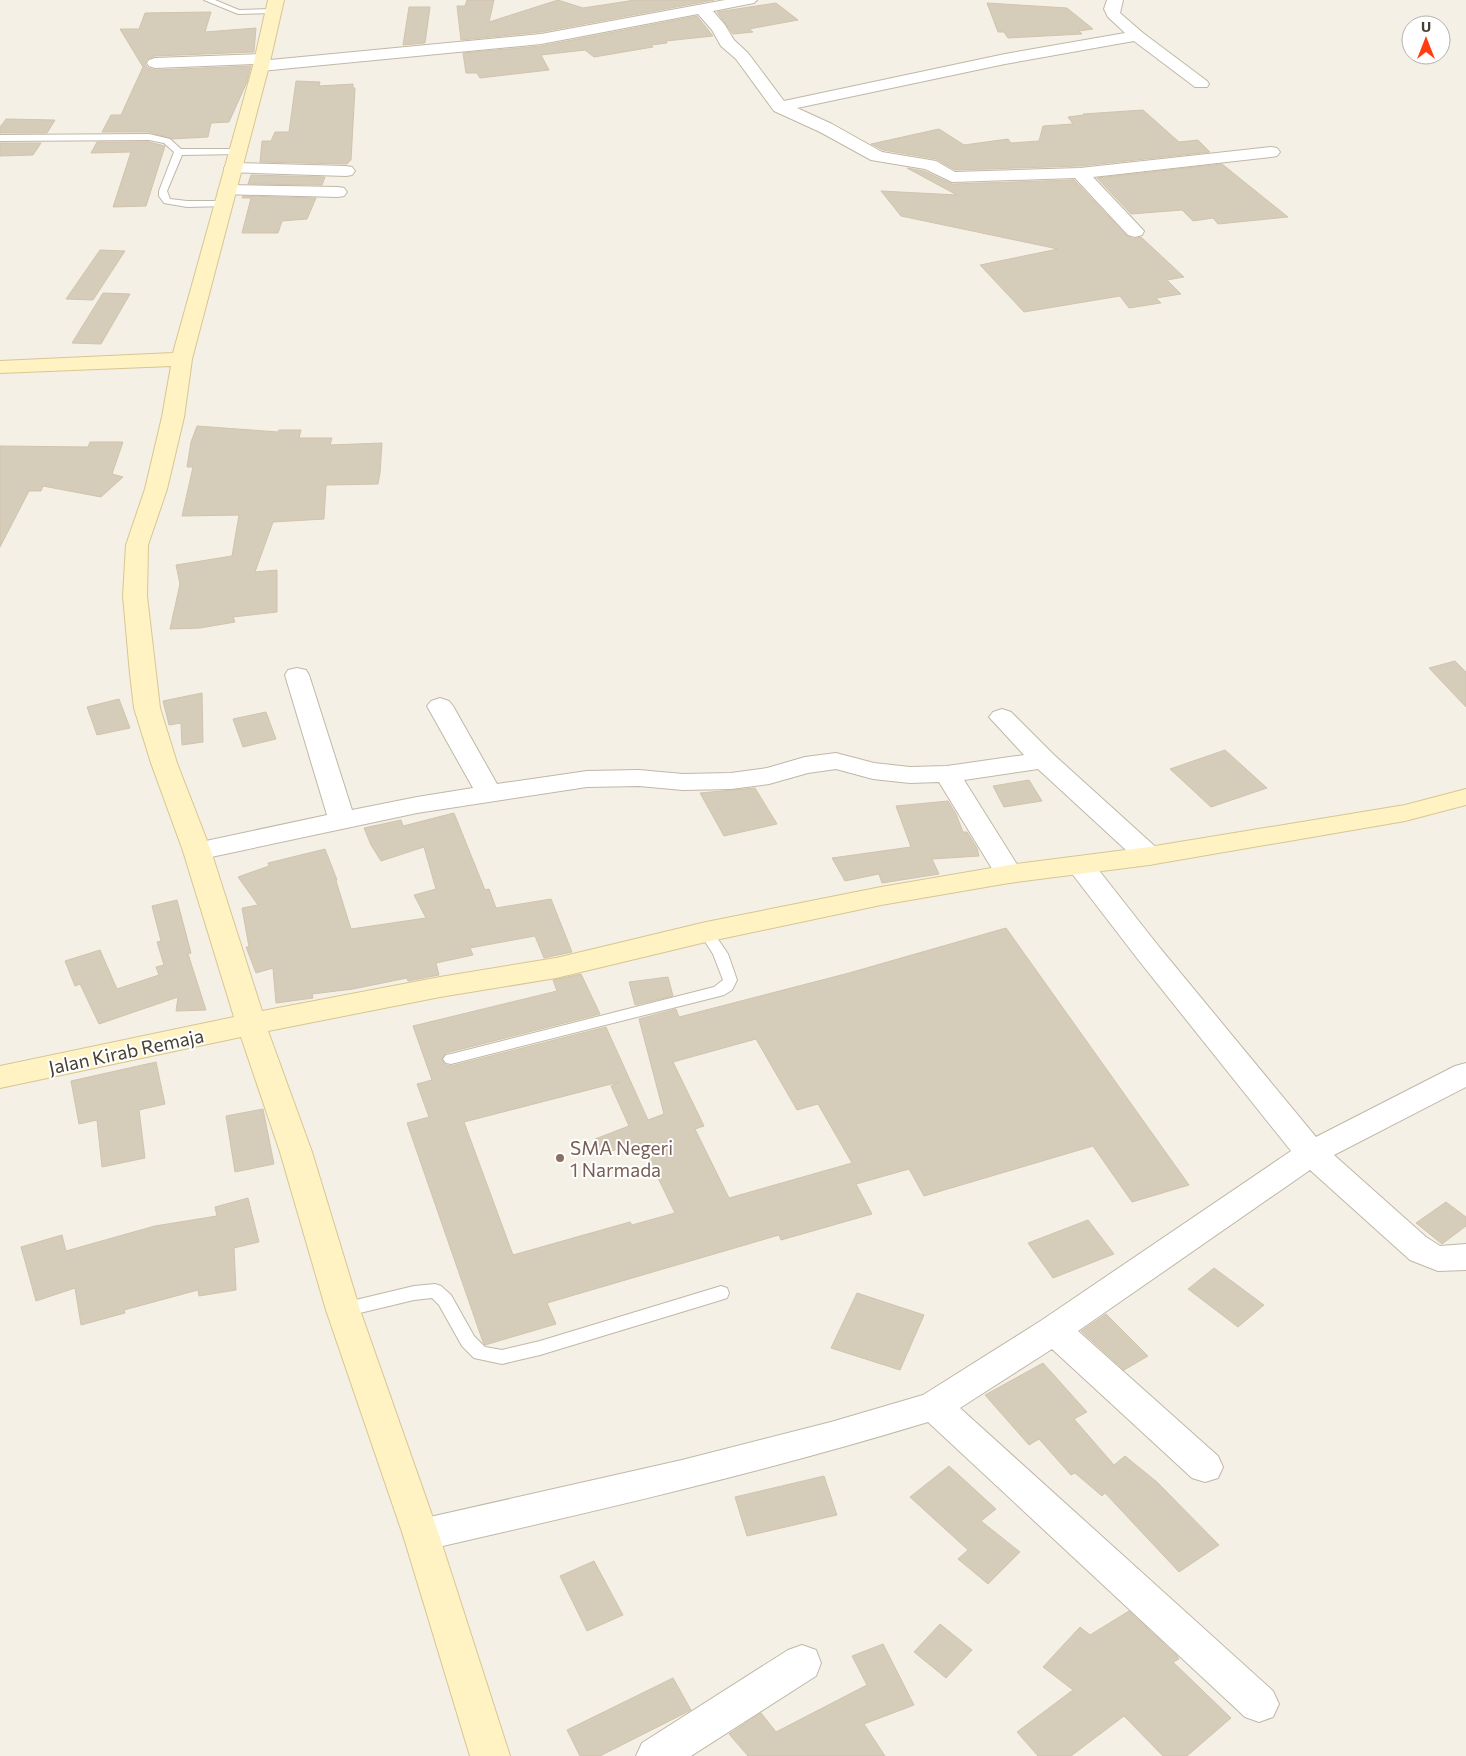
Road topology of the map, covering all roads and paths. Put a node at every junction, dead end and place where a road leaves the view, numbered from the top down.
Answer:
1 (208, 0) edge
2 (235, 0) edge
3 (749, 0) edge
4 (1115, 0) edge
5 (728, 2) edge
6 (275, 5) edge
7 (703, 10) junction
8 (232, 11) junction
9 (1137, 36) junction
10 (156, 63) dead end
11 (262, 63) junction
12 (1201, 84) dead end
13 (780, 107) junction
14 (0, 138) edge
15 (179, 152) junction
16 (1271, 152) dead end
17 (236, 160) junction
18 (346, 171) dead end
19 (1080, 173) junction
20 (338, 192) dead end
21 (226, 197) junction
22 (1135, 231) dead end
23 (182, 359) junction
24 (0, 367) edge
25 (297, 675) dead end
26 (440, 706) dead end
27 (1002, 717) dead end
28 (1044, 760) junction
29 (947, 774) junction
30 (489, 793) junction
31 (1466, 797) edge
32 (342, 819) junction
33 (197, 851) junction
34 (1149, 856) junction
35 (1009, 874) junction
36 (1092, 880) junction
37 (714, 944) junction
38 (256, 1038) junction
39 (451, 1059) dead end
40 (1466, 1074) edge
41 (0, 1077) edge
42 (1311, 1153) junction
43 (1466, 1257) edge
44 (721, 1293) dead end
45 (343, 1310) junction
46 (1054, 1330) junction
47 (934, 1406) junction
48 (1205, 1467) dead end
49 (421, 1535) junction
50 (802, 1663) dead end
51 (1259, 1704) dead end
52 (490, 1756) edge
53 (656, 1756) edge

1 - 8 lane
2 - 8 lane
3 - 5 street
4 - 9 street
5 - 7 street
6 - 8 lane
6 - 11 street
7 - 11 street
7 - 13 street
9 - 12 street
9 - 13 street
10 - 11 street
11 - 17 street
13 - 19 street
14 - 15 lane
15 - 17 lane
15 - 21 lane
16 - 19 street
17 - 18 street
17 - 21 street
19 - 22 street
20 - 21 street
21 - 23 street
23 - 24 street
23 - 33 street
25 - 32 street
26 - 30 street
27 - 28 street
28 - 29 street
28 - 34 street
29 - 30 street
29 - 35 street
30 - 32 street
31 - 34 street, Jalan Kirab Remaja
32 - 33 street
33 - 38 street
34 - 36 street, Jalan Kirab Remaja
35 - 36 street, Jalan Kirab Remaja
35 - 37 street, Jalan Kirab Remaja
36 - 42 street
37 - 38 street, Jalan Kirab Remaja
37 - 39 lane
38 - 41 street, Jalan Kirab Remaja
38 - 45 street
40 - 42 street
42 - 43 street
42 - 46 street
44 - 45 lane
45 - 49 street
46 - 47 street
46 - 48 street
47 - 49 street
47 - 51 street
49 - 52 street
50 - 53 street

